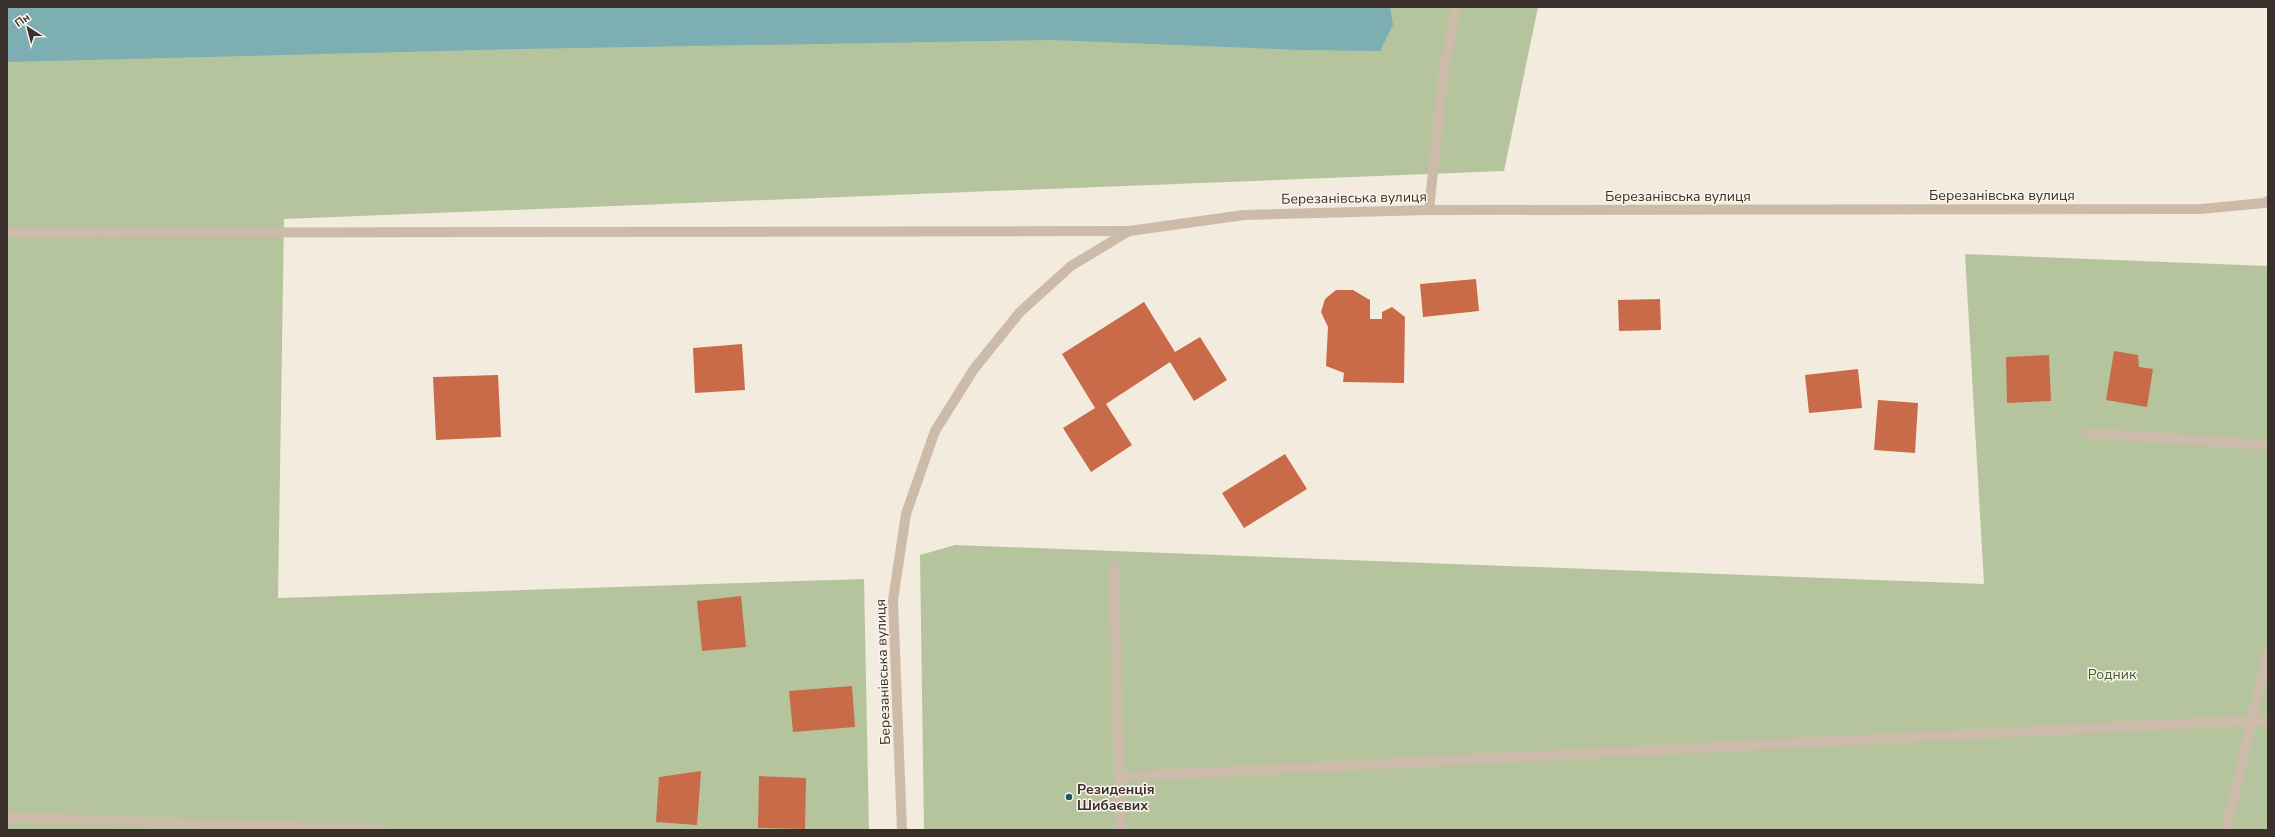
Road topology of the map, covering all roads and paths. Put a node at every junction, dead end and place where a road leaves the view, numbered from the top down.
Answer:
1 (1456, 7) edge
2 (2268, 201) edge
3 (1429, 210) junction
4 (1129, 231) junction
5 (7, 233) edge
6 (2087, 433) dead end
7 (2268, 446) edge
8 (1114, 566) dead end
9 (2268, 652) edge
10 (2254, 720) junction
11 (2268, 722) edge
12 (1119, 777) junction
13 (7, 817) edge
14 (382, 830) edge
15 (902, 830) edge
16 (1120, 830) edge
17 (2226, 830) edge

1 - 3 street
2 - 3 street, Березанівська вулиця
3 - 4 street, Березанівська вулиця
4 - 5 street
4 - 15 street, Березанівська вулиця
6 - 7 street
8 - 12 street
9 - 10 street
10 - 11 street
10 - 12 street
10 - 17 street
12 - 16 street
13 - 14 street

